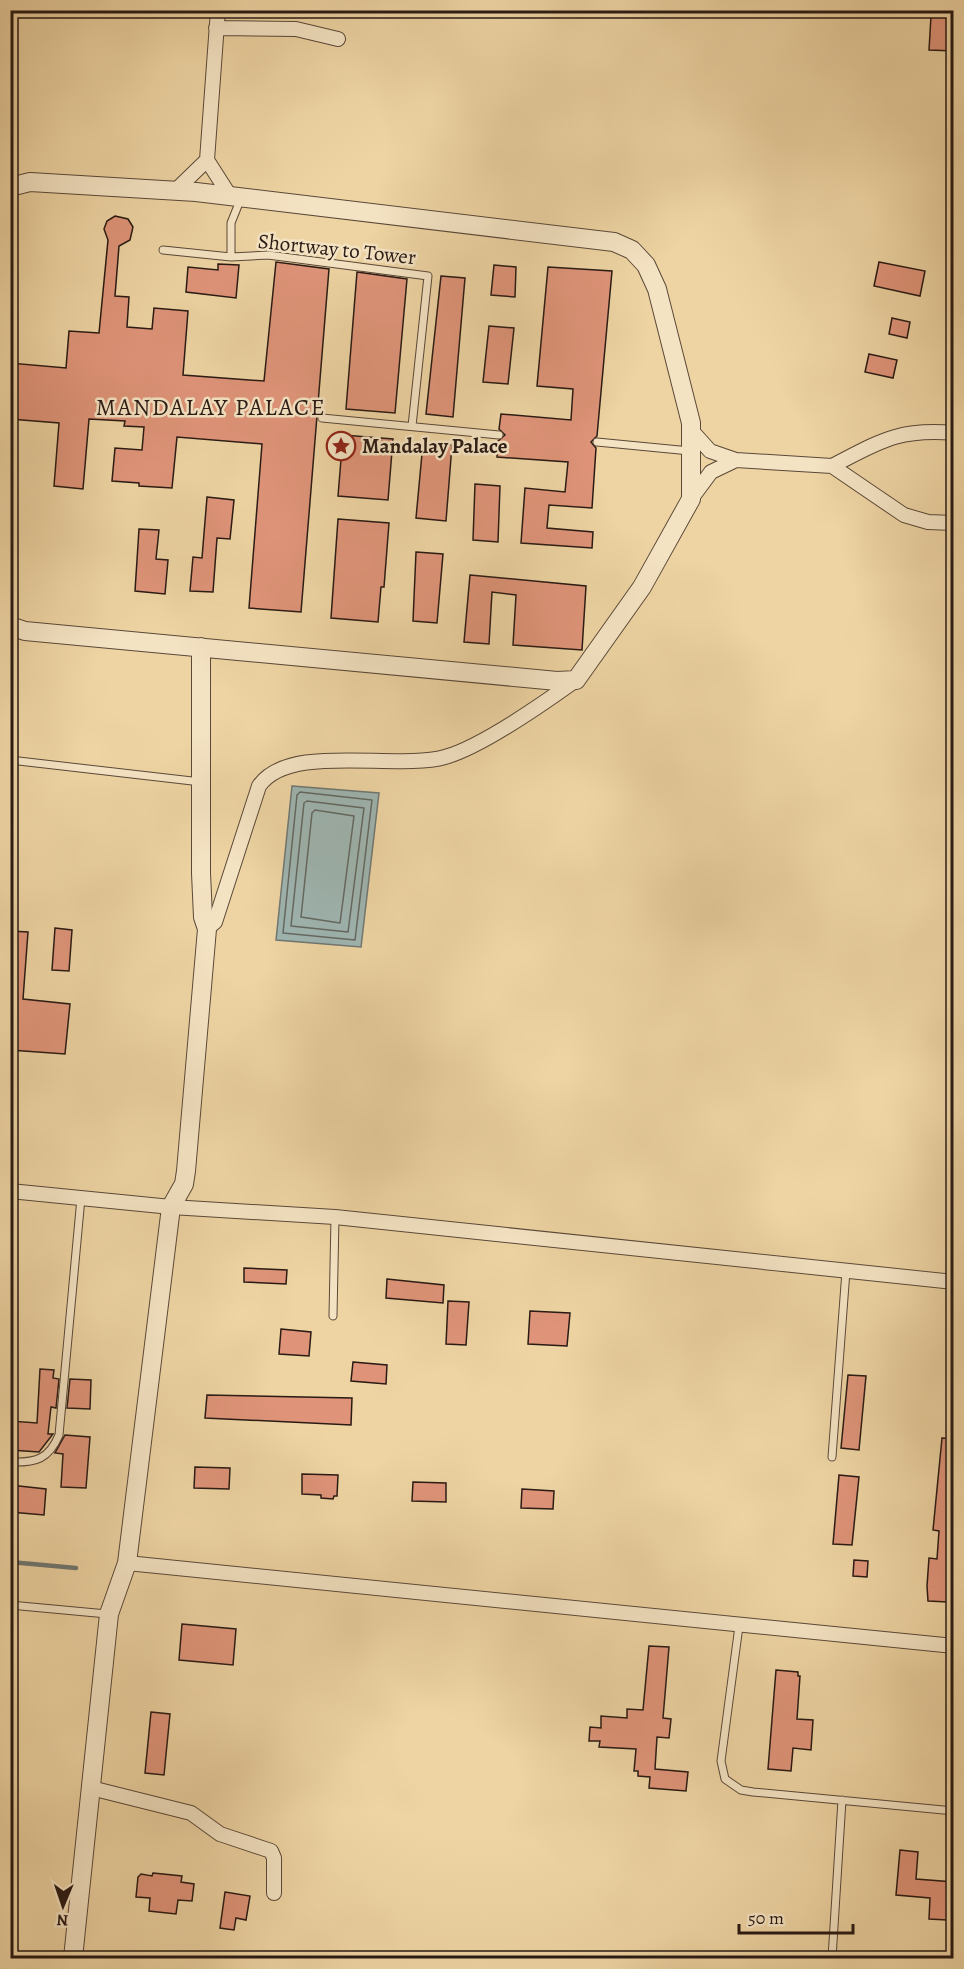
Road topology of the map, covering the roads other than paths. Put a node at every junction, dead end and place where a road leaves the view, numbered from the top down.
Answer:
1 (218, 10) edge
2 (216, 28) junction
3 (338, 39) dead end
4 (207, 160) junction
5 (10, 187) edge
6 (175, 191) junction
7 (235, 197) junction
8 (162, 250) dead end
9 (231, 257) junction
10 (321, 418) dead end
11 (412, 426) junction
12 (692, 431) junction
13 (954, 433) edge
14 (499, 435) dead end
15 (597, 442) dead end
16 (693, 452) junction
17 (736, 460) junction
18 (832, 466) junction
19 (691, 499) junction
20 (954, 523) edge
21 (10, 626) edge
22 (201, 647) junction
23 (576, 680) junction
24 (10, 760) edge
25 (201, 782) junction
26 (207, 930) junction
27 (10, 1191) edge
28 (81, 1198) junction
29 (171, 1207) junction
30 (335, 1217) junction
31 (846, 1271) junction
32 (954, 1282) edge
33 (333, 1316) dead end
34 (832, 1457) dead end
35 (10, 1462) edge
36 (127, 1563) junction
37 (10, 1605) edge
38 (110, 1614) junction
39 (740, 1626) junction
40 (954, 1646) edge
41 (91, 1788) junction
42 (842, 1800) junction
43 (954, 1811) edge
44 (273, 1893) dead end
45 (74, 1959) edge
46 (832, 1959) edge

1 - 2 street
2 - 3 street
2 - 4 street
4 - 6 street
4 - 7 street
5 - 6 street
6 - 7 street
7 - 9 lane
7 - 12 street
8 - 9 lane, Shortway to Tower
9 - 11 lane, Shortway to Tower
10 - 11 lane
11 - 14 lane
12 - 16 street
12 - 17 street
13 - 18 street
15 - 16 lane
16 - 19 street
17 - 18 street
17 - 19 street
18 - 20 street
19 - 23 street
21 - 22 street
22 - 23 street
22 - 25 street
23 - 26 street
24 - 25 lane
25 - 26 street
26 - 29 street
27 - 28 street
28 - 29 street
28 - 35 lane
29 - 30 street
29 - 36 street
30 - 31 street
30 - 33 lane
31 - 32 street
31 - 34 lane
36 - 38 street
36 - 39 street
37 - 38 lane
38 - 41 street
39 - 40 street
39 - 42 lane
41 - 44 street
41 - 45 street
42 - 43 lane
42 - 46 lane

